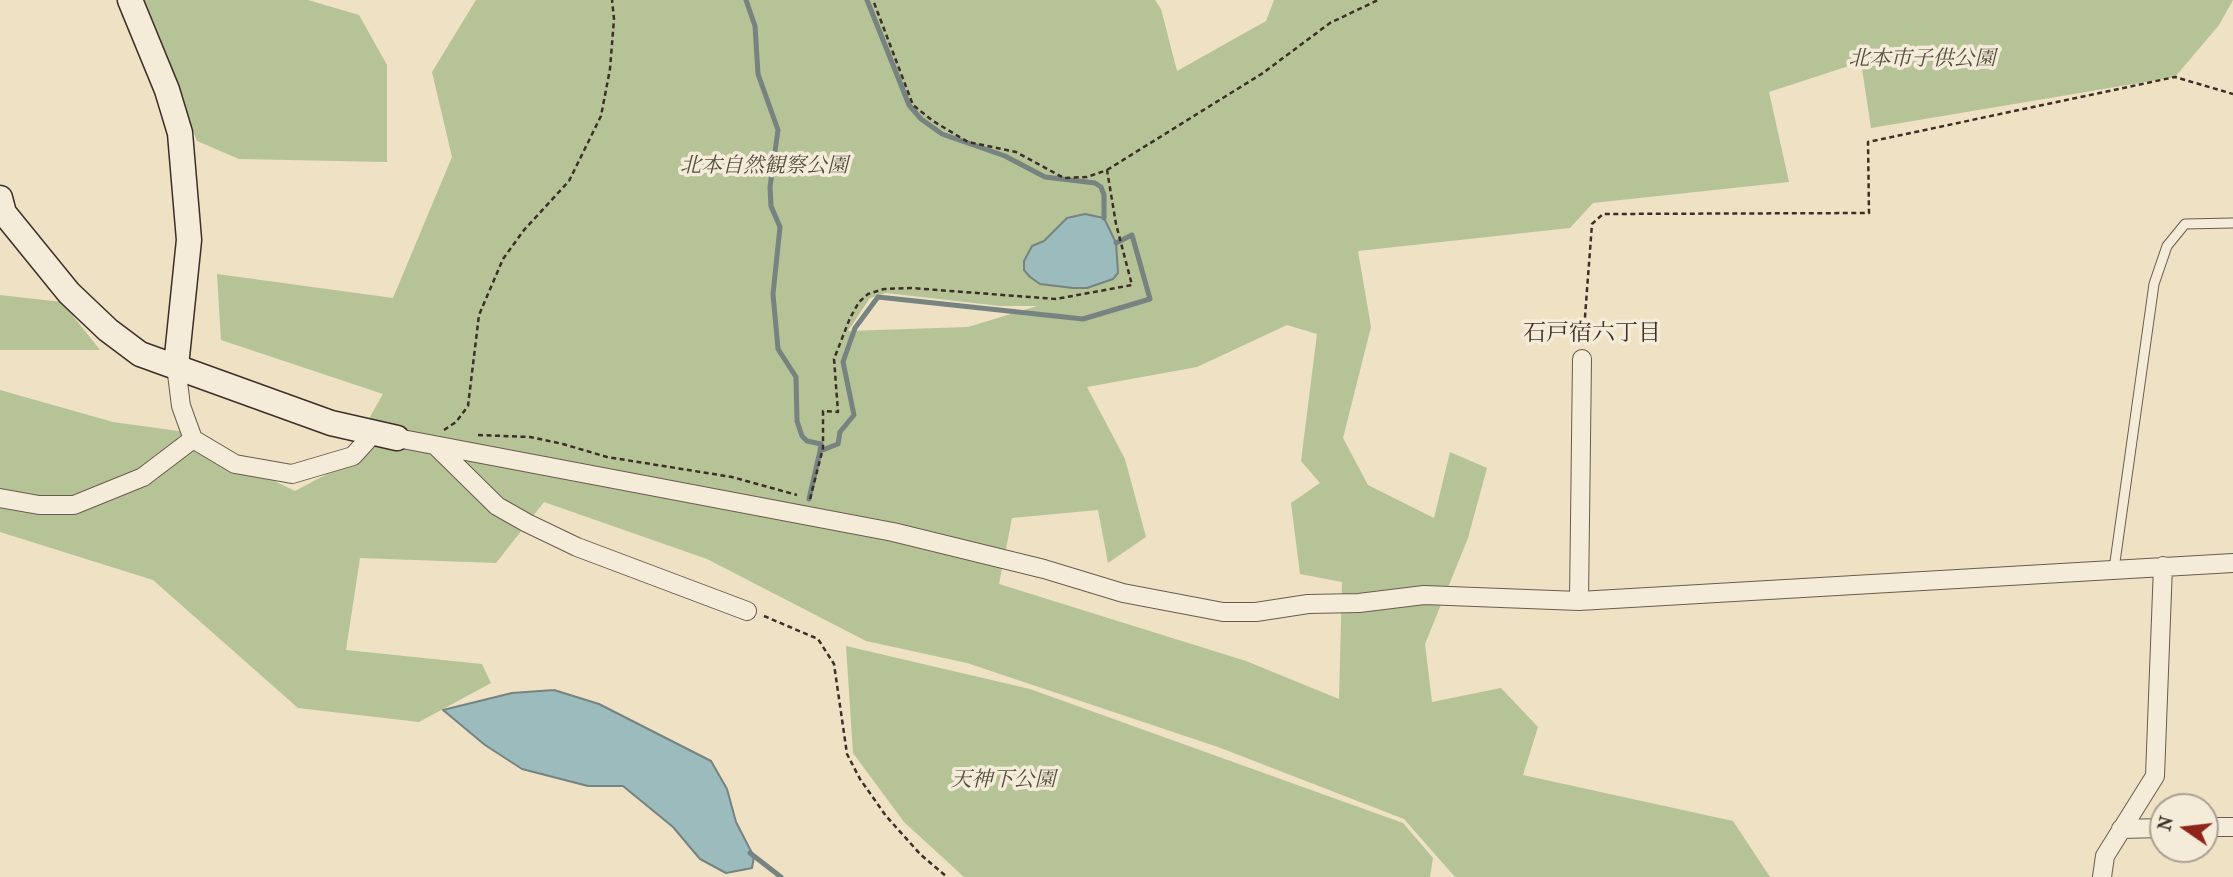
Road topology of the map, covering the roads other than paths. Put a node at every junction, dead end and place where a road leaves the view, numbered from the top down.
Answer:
1 (130, 0) edge
2 (1, 208) edge
3 (2233, 223) edge
4 (1582, 359) road end
5 (176, 366) junction
6 (372, 435) junction
7 (397, 438) joint
8 (192, 439) junction
9 (436, 441) junction
10 (0, 498) edge
11 (2233, 563) edge
12 (2163, 566) junction
13 (2114, 569) junction
14 (1579, 601) junction
15 (747, 611) road end
16 (2149, 828) edge
17 (2122, 829) junction
18 (2102, 877) edge

1 - 5 street
2 - 5 street
3 - 13 lane
4 - 14 street
5 - 6 street
5 - 8 street
6 - 7 street
6 - 8 street
7 - 9 street
8 - 10 street
9 - 14 street
9 - 15 street
11 - 12 street
12 - 13 street
12 - 17 street
13 - 14 street
16 - 17 street
17 - 18 street

